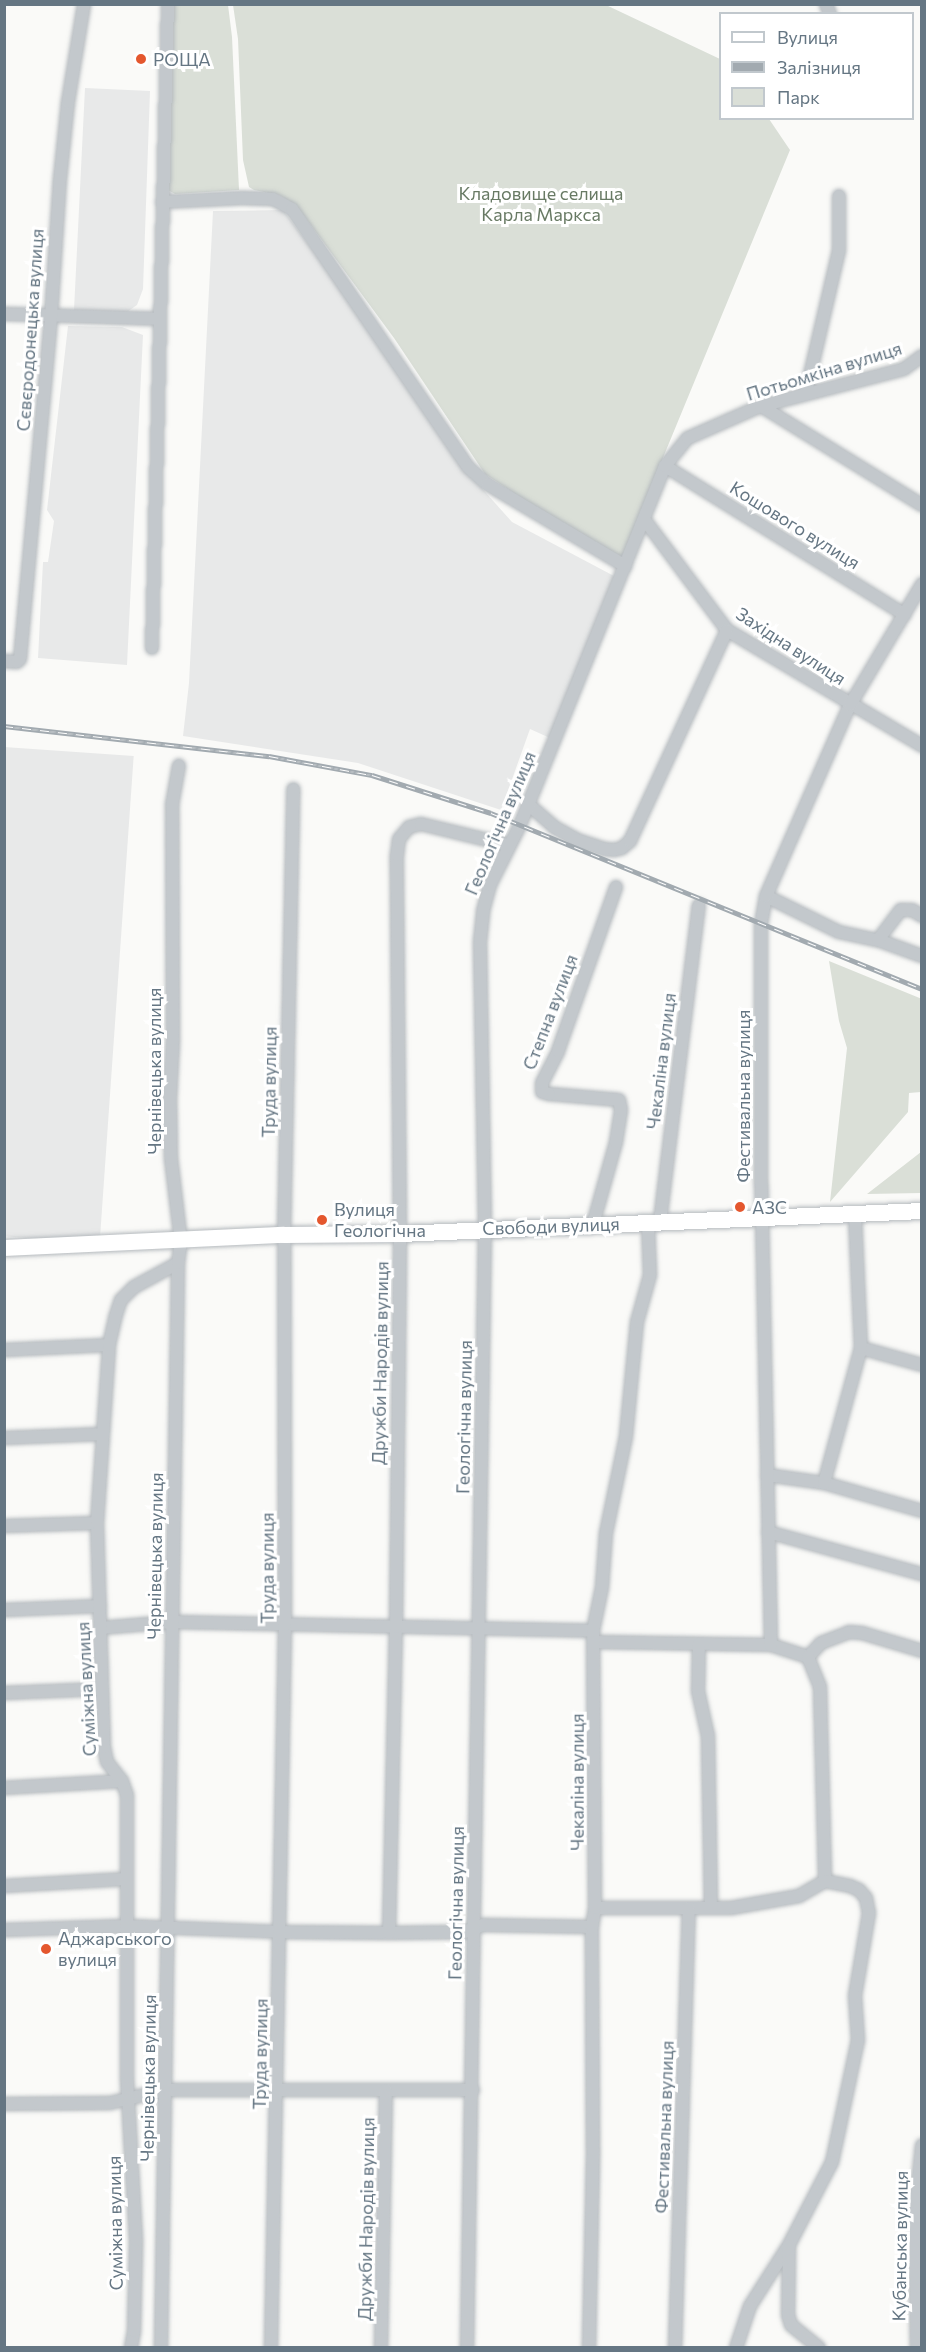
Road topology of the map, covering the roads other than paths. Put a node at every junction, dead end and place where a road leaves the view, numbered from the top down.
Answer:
1 (84, 4) edge
2 (168, 4) edge
3 (839, 196) dead end
4 (162, 202) junction
5 (4, 314) edge
6 (51, 317) junction
7 (159, 319) junction
8 (921, 356) edge
9 (806, 392) junction
10 (760, 406) junction
11 (665, 466) junction
12 (921, 506) edge
13 (644, 519) junction
14 (625, 566) junction
15 (921, 584) edge
16 (905, 615) junction
17 (726, 630) junction
18 (152, 648) dead end
19 (4, 661) edge
20 (850, 705) junction
21 (921, 746) edge
22 (180, 766) dead end
23 (293, 789) dead end
24 (528, 804) junction
25 (508, 845) junction
26 (616, 887) dead end
27 (766, 896) junction
28 (699, 905) dead end
29 (921, 916) edge
30 (878, 940) junction
31 (921, 956) edge
32 (921, 1211) edge
33 (855, 1214) junction
34 (762, 1217) junction
35 (654, 1221) junction
36 (593, 1224) junction
37 (484, 1228) junction
38 (400, 1234) junction
39 (284, 1235) junction
40 (181, 1242) junction
41 (4, 1248) edge
42 (178, 1263) junction
43 (108, 1345) junction
44 (861, 1348) junction
45 (4, 1350) edge
46 (921, 1365) edge
47 (103, 1434) junction
48 (4, 1438) edge
49 (767, 1475) junction
50 (824, 1484) junction
51 (921, 1511) edge
52 (97, 1522) junction
53 (4, 1526) edge
54 (768, 1532) junction
55 (921, 1574) edge
56 (100, 1606) junction
57 (4, 1610) edge
58 (172, 1622) junction
59 (285, 1625) junction
60 (396, 1627) junction
61 (100, 1628) junction
62 (479, 1629) junction
63 (594, 1637) junction
64 (699, 1644) junction
65 (771, 1645) junction
66 (921, 1651) edge
67 (808, 1657) junction
68 (102, 1689) junction
69 (4, 1694) edge
70 (122, 1781) junction
71 (4, 1788) edge
72 (126, 1880) junction
73 (825, 1881) junction
74 (4, 1886) edge
75 (595, 1908) junction
76 (689, 1908) junction
77 (711, 1908) junction
78 (126, 1926) junction
79 (169, 1927) junction
80 (592, 1927) junction
81 (474, 1929) junction
82 (4, 1930) edge
83 (279, 1932) junction
84 (388, 1933) junction
85 (165, 2090) junction
86 (386, 2090) junction
87 (473, 2090) junction
88 (278, 2091) junction
89 (128, 2097) junction
90 (4, 2104) edge
91 (921, 2145) edge
92 (789, 2245) junction
93 (131, 2348) edge
94 (161, 2348) edge
95 (271, 2348) edge
96 (381, 2348) edge
97 (467, 2348) edge
98 (589, 2348) edge
99 (675, 2348) edge
100 (736, 2348) edge
101 (819, 2348) edge
102 (917, 2348) edge

1 - 6 street, Сєвєродонецька вулиця
2 - 4 street
3 - 9 street
4 - 7 street
4 - 14 street
5 - 6 street
6 - 7 street
6 - 19 street, Сєвєродонецька вулиця
7 - 18 street
8 - 9 street, Потьомкіна вулиця
9 - 10 street, Потьомкіна вулиця
10 - 11 street, Потьомкіна вулиця
10 - 12 street
11 - 13 street, Потьомкіна вулиця
11 - 16 street, Кошового вулиця
13 - 14 street, Геологічна вулиця
13 - 17 street, Західна вулиця
14 - 24 street, Геологічна вулиця
15 - 16 street, Фестивальна вулиця
16 - 20 street, Фестивальна вулиця
17 - 20 street, Західна вулиця
17 - 24 street
20 - 21 street, Західна вулиця
20 - 27 street, Фестивальна вулиця
22 - 40 street, Чернівецька вулиця
23 - 39 street, Труда вулиця
24 - 25 street, Геологічна вулиця
25 - 37 street, Геологічна вулиця
25 - 38 street, Дружби Народів вулиця
26 - 36 street, Степна вулиця
27 - 30 street
27 - 34 street, Фестивальна вулиця
28 - 35 street, Чекаліна вулиця
29 - 30 street
30 - 31 street
32 - 33 main road, Свободи вулиця
33 - 34 main road, Свободи вулиця
33 - 44 street
34 - 35 main road, Свободи вулиця
34 - 49 street, Фестивальна вулиця
35 - 36 main road, Свободи вулиця
35 - 63 street, Чекаліна вулиця
36 - 37 main road, Свободи вулиця
37 - 38 main road, Свободи вулиця
37 - 62 street, Геологічна вулиця
38 - 39 main road, Свободи вулиця
38 - 60 street, Дружби Народів вулиця
39 - 40 main road, Свободи вулиця
39 - 59 street, Труда вулиця
40 - 41 main road, Свободи вулиця
40 - 42 street, Чернівецька вулиця
42 - 43 street, Суміжна вулиця
42 - 58 street, Чернівецька вулиця
43 - 45 street
43 - 47 street, Суміжна вулиця
44 - 46 street
44 - 50 street
47 - 48 street
47 - 52 street, Суміжна вулиця
49 - 50 street
49 - 54 street, Фестивальна вулиця
50 - 51 street
52 - 53 street
52 - 56 street, Суміжна вулиця
54 - 55 street
54 - 65 street, Фестивальна вулиця
56 - 57 street
56 - 61 street, Суміжна вулиця
58 - 59 street
58 - 61 street
58 - 79 street, Чернівецька вулиця
59 - 60 street
59 - 83 street, Труда вулиця
60 - 62 street
60 - 84 street, Дружби Народів вулиця
61 - 68 street, Суміжна вулиця
62 - 63 street
62 - 81 street, Геологічна вулиця
63 - 64 street
63 - 75 street, Чекаліна вулиця
64 - 65 street
64 - 77 street
65 - 67 street
66 - 67 street
67 - 73 street
68 - 69 street
68 - 70 street, Суміжна вулиця
70 - 71 street
70 - 72 street, Суміжна вулиця
72 - 74 street
72 - 78 street, Суміжна вулиця
73 - 77 street
73 - 92 street
75 - 76 street
75 - 80 street, Чекаліна вулиця
76 - 77 street
76 - 99 street, Фестивальна вулиця
78 - 79 street
78 - 82 street
78 - 89 street, Суміжна вулиця
79 - 83 street
79 - 85 street, Чернівецька вулиця
80 - 81 street
80 - 98 street, Чекаліна вулиця
81 - 84 street
81 - 87 street, Геологічна вулиця
83 - 84 street
83 - 88 street, Труда вулиця
85 - 88 street
85 - 89 street
85 - 94 street, Чернівецька вулиця
86 - 87 street
86 - 88 street
86 - 96 street, Дружби Народів вулиця
87 - 97 street, Геологічна вулиця
88 - 95 street, Труда вулиця
89 - 90 street
89 - 93 street, Суміжна вулиця
91 - 102 street, Кубанська вулиця
92 - 100 street
92 - 101 street

